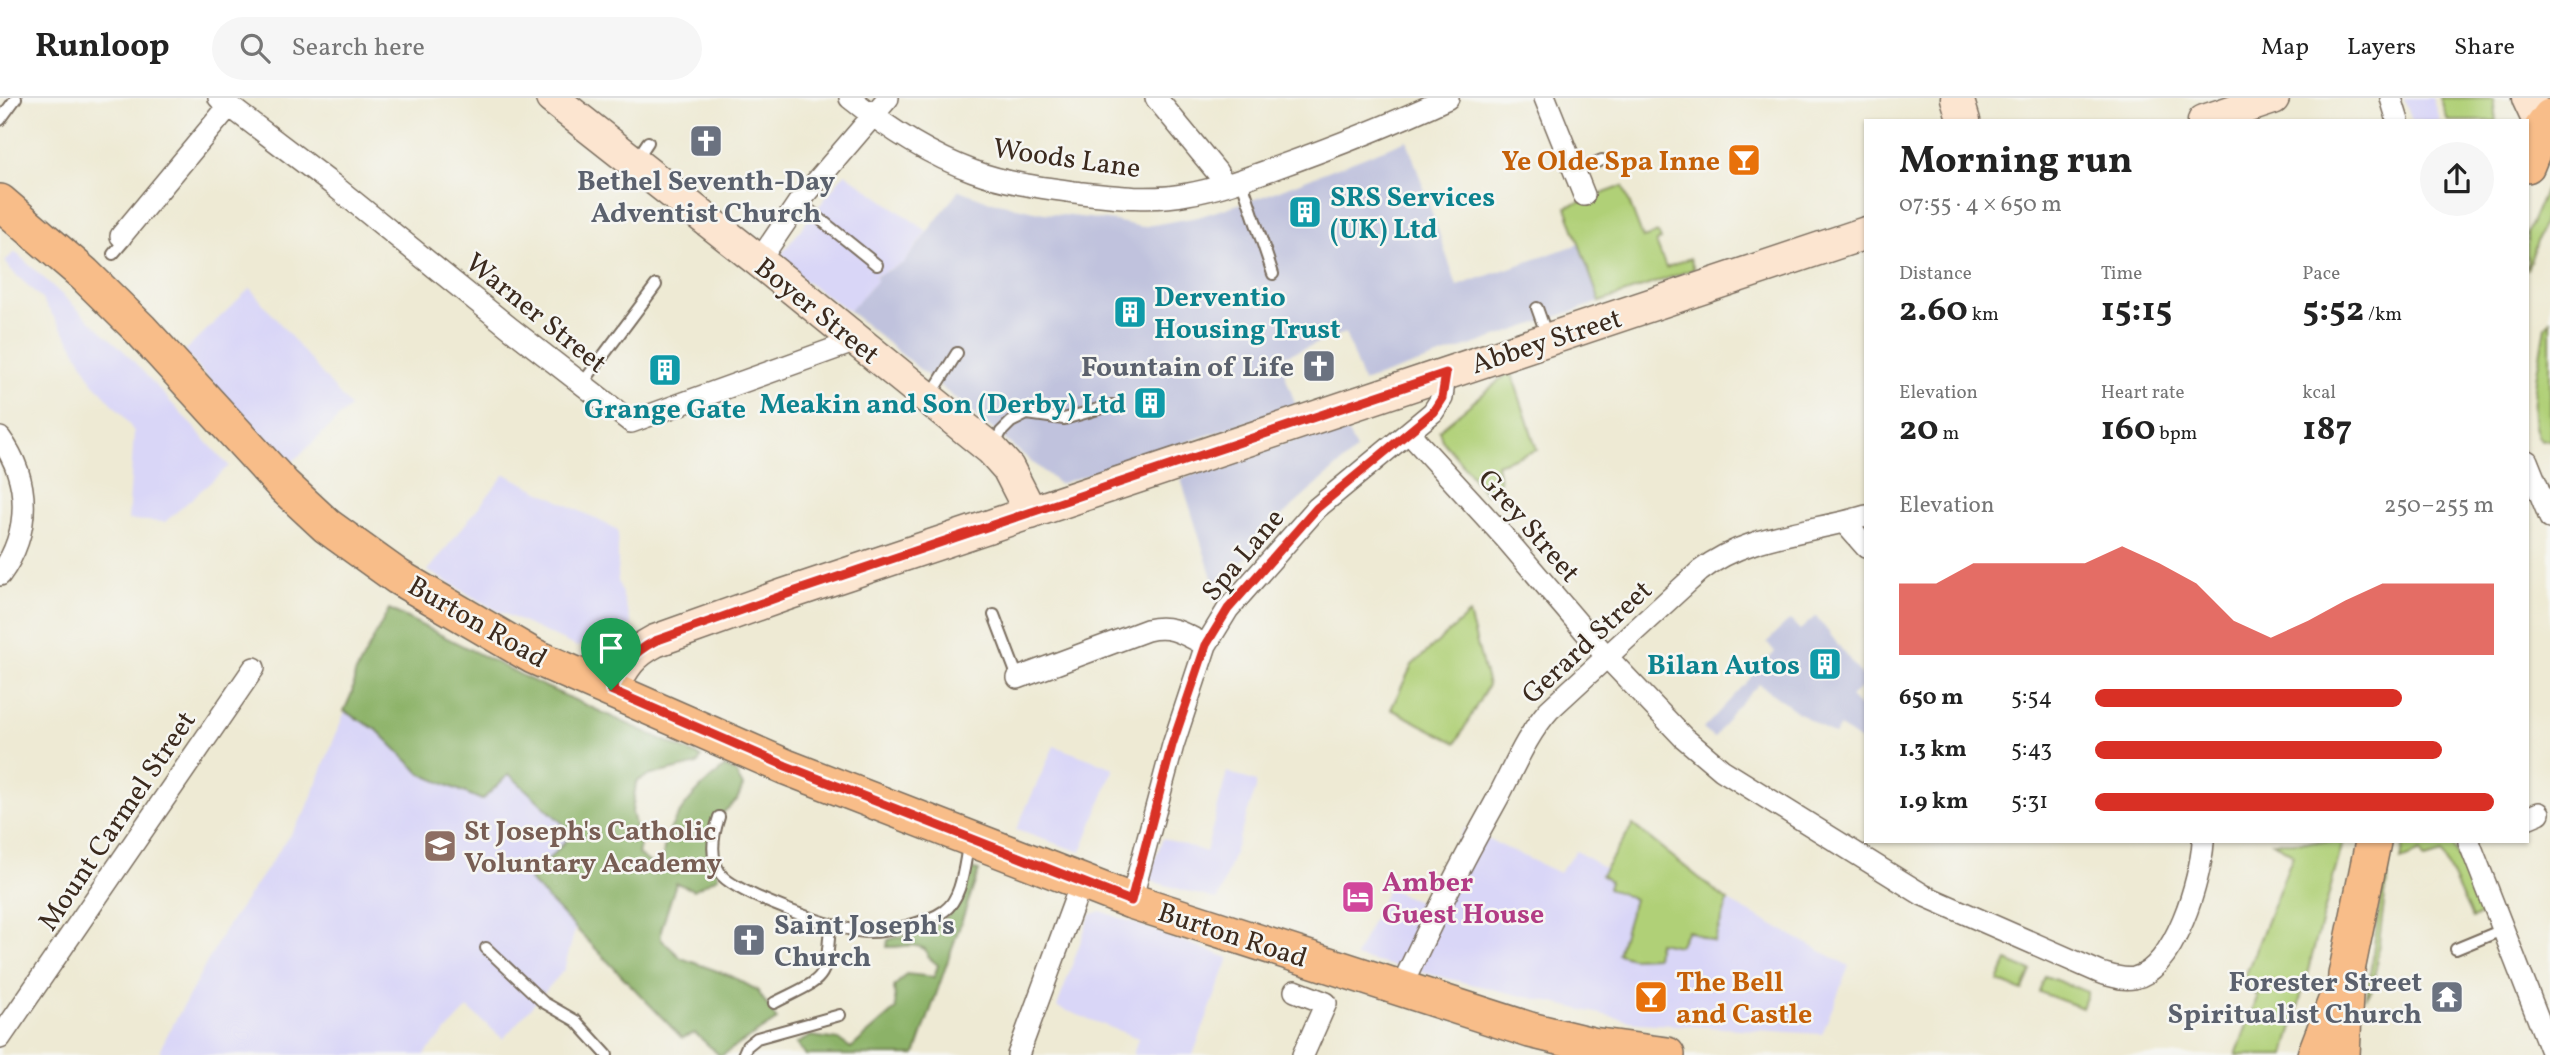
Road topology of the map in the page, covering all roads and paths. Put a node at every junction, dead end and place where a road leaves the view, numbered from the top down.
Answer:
1 (16, 98) edge
2 (552, 98) edge
3 (850, 98) edge
4 (888, 98) edge
5 (1156, 98) edge
6 (1397, 98) edge
7 (1448, 98) edge
8 (1545, 98) edge
9 (1957, 98) edge
10 (2273, 98) edge
11 (2391, 98) edge
12 (224, 102) edge
13 (2541, 110) edge
14 (873, 117) junction
15 (1407, 117) junction
16 (1963, 119) edge
17 (2210, 119) edge
18 (2397, 119) edge
19 (0, 120) edge
20 (2529, 158) edge
21 (1602, 160) dead end
22 (1574, 170) junction
23 (1233, 182) junction
24 (1584, 195) dead end
25 (0, 202) edge
26 (799, 202) junction
27 (1864, 234) edge
28 (117, 245) dead end
29 (759, 261) junction
30 (877, 265) dead end
31 (1273, 274) dead end
32 (656, 285) dead end
33 (1537, 308) dead end
34 (1548, 339) junction
35 (856, 341) junction
36 (957, 353) dead end
37 (1446, 373) junction
38 (582, 384) junction
39 (928, 399) junction
40 (1111, 405) dead end
41 (1409, 433) junction
42 (0, 438) edge
43 (992, 450) junction
44 (2529, 470) edge
45 (1031, 513) junction
46 (1864, 517) edge
47 (2550, 518) edge
48 (1844, 522) junction
49 (1864, 545) edge
50 (0, 575) edge
51 (994, 615) dead end
52 (1206, 645) junction
53 (1606, 656) junction
54 (254, 668) dead end
55 (1018, 678) joint
56 (611, 690) junction
57 (719, 817) dead end
58 (970, 838) junction
59 (2203, 843) edge
60 (2373, 843) edge
61 (2469, 843) edge
62 (1082, 881) junction
63 (1131, 901) junction
64 (830, 925) junction
65 (2502, 930) junction
66 (486, 948) dead end
67 (2456, 949) dead end
68 (2346, 975) junction
69 (1400, 990) junction
70 (1295, 991) dead end
71 (774, 1003) dead end
72 (840, 1015) dead end
73 (0, 1038) edge
74 (1532, 1043) edge
75 (2550, 1049) edge
76 (607, 1055) edge
77 (743, 1055) edge
78 (1018, 1055) edge
79 (1303, 1055) edge
80 (1667, 1055) edge
81 (2315, 1055) edge
82 (2342, 1055) edge

1 - 19 lane
2 - 29 street, Boyer Street
3 - 14 street, Woods Lane
4 - 14 street
5 - 23 street
6 - 15 street
7 - 15 street, Woods Lane
8 - 22 street
9 - 16 street
10 - 17 street
11 - 18 street
12 - 28 street
12 - 38 street, Warner Street
13 - 20 main road
14 - 23 street, Woods Lane
14 - 26 street
15 - 23 street, Woods Lane
21 - 22 lane
22 - 24 street
23 - 31 lane
25 - 56 main road, Burton Road
26 - 29 street
26 - 30 lane
27 - 34 street, Abbey Street
29 - 35 street, Boyer Street
32 - 38 lane
33 - 34 lane
34 - 37 street, Abbey Street
35 - 38 street, Warner Street
35 - 39 street, Boyer Street
36 - 39 lane
37 - 41 street, Spa Lane
37 - 45 street, Abbey Street
39 - 43 street, Boyer Street
40 - 43 lane
41 - 52 street, Spa Lane
41 - 53 street, Grey Street
42 - 50 street
43 - 45 street, Boyer Street
44 - 47 street
45 - 56 street, Abbey Street
46 - 48 street, Gerard Street
48 - 49 street
48 - 53 street, Gerard Street
51 - 55 lane
52 - 55 street
52 - 63 street, Spa Lane
53 - 59 street, Grey Street
53 - 69 street, Gerard Street
54 - 73 street, Mount Carmel Street
56 - 58 main road, Burton Road
57 - 64 lane
58 - 62 main road, Burton Road
58 - 64 lane
60 - 68 main road
61 - 65 street
62 - 63 main road, Burton Road
62 - 78 street
63 - 69 main road, Burton Road
64 - 71 lane
65 - 67 lane
65 - 75 street
66 - 76 lane
68 - 81 main road
68 - 82 main road
69 - 74 main road, Burton Road
70 - 79 street
72 - 77 lane
74 - 80 main road, Burton Road

